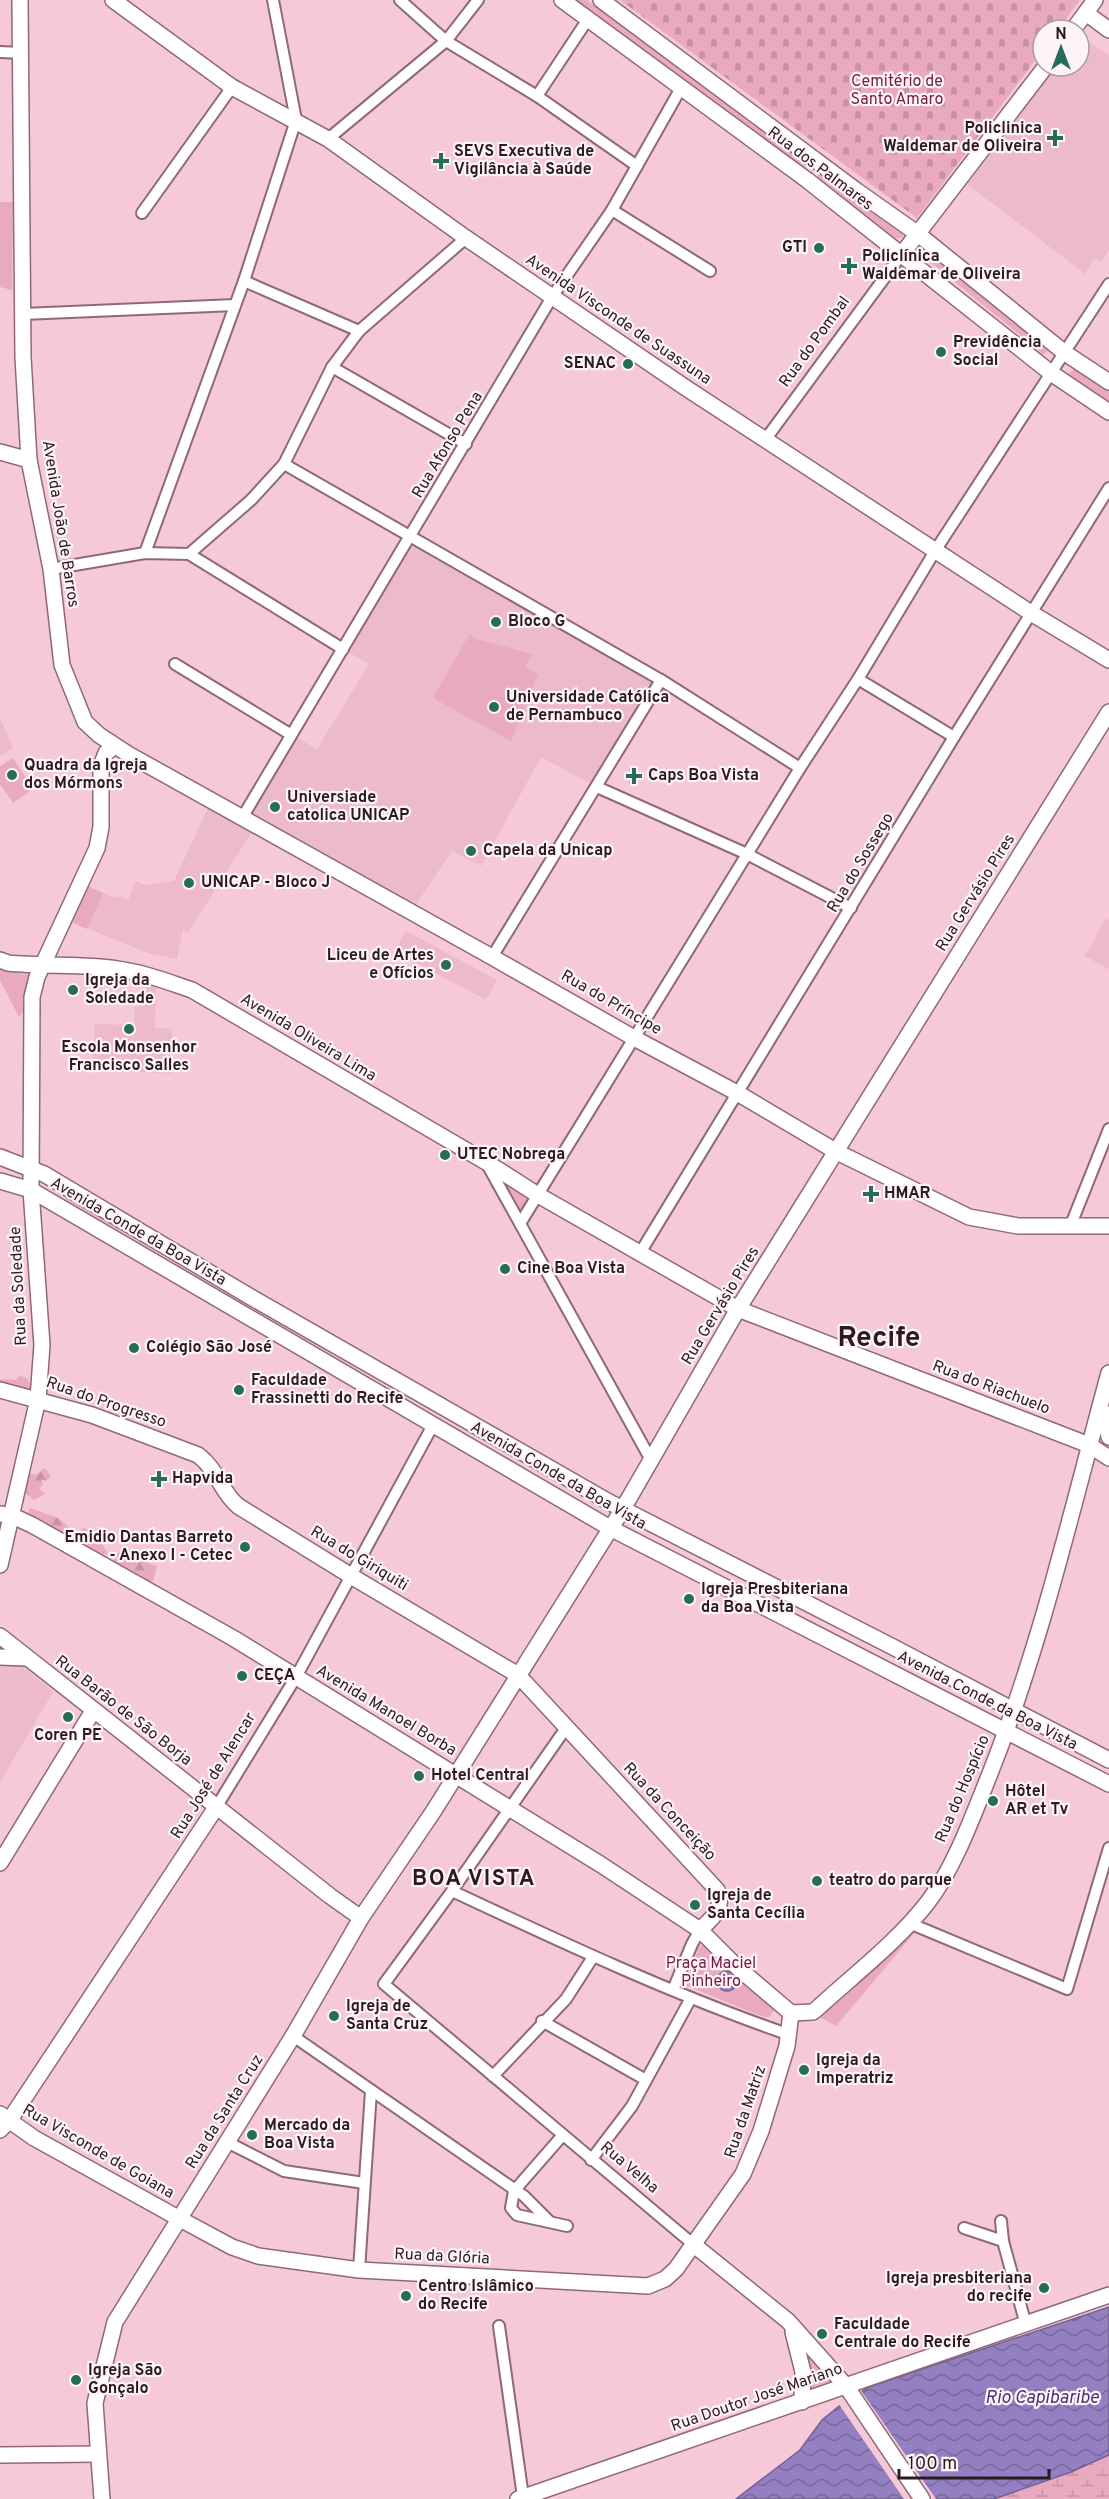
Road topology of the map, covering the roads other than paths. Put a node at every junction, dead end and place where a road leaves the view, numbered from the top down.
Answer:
1 (20, 0) edge
2 (113, 0) edge
3 (273, 0) edge
4 (400, 0) edge
5 (478, 0) edge
6 (562, 0) edge
7 (601, 0) edge
8 (1090, 6) edge
9 (588, 19) junction
10 (1109, 30) edge
11 (446, 41) junction
12 (0, 52) edge
13 (21, 53) junction
14 (1037, 78) edge
15 (232, 87) junction
16 (681, 88) junction
17 (537, 96) junction
18 (296, 120) junction
19 (328, 139) junction
20 (637, 166) junction
21 (807, 180) junction
22 (857, 191) junction
23 (612, 210) junction
24 (142, 213) dead end
25 (918, 234) junction
26 (466, 238) junction
27 (902, 254) junction
28 (710, 271) dead end
29 (244, 281) junction
30 (1109, 284) edge
31 (552, 297) junction
32 (235, 305) junction
33 (23, 314) junction
34 (359, 331) junction
35 (1065, 353) junction
36 (332, 367) junction
37 (1051, 373) junction
38 (1109, 382) edge
39 (1109, 412) edge
40 (765, 440) junction
41 (466, 444) junction
42 (0, 452) edge
43 (29, 460) junction
44 (284, 464) junction
45 (1109, 488) edge
46 (411, 536) junction
47 (935, 551) junction
48 (145, 553) junction
49 (189, 554) junction
50 (51, 569) junction
51 (1030, 613) junction
52 (343, 649) junction
53 (1109, 660) edge
54 (175, 664) dead end
55 (858, 679) junction
56 (661, 680) junction
57 (1109, 712) edge
58 (290, 734) junction
59 (954, 736) junction
60 (114, 746) junction
61 (800, 768) junction
62 (597, 787) junction
63 (242, 818) junction
64 (747, 854) junction
65 (851, 908) junction
66 (492, 957) junction
67 (0, 960) edge
68 (42, 966) junction
69 (634, 1038) junction
70 (739, 1094) junction
71 (1109, 1129) edge
72 (837, 1152) junction
73 (0, 1157) edge
74 (486, 1162) junction
75 (31, 1167) junction
76 (0, 1180) edge
77 (31, 1190) junction
78 (538, 1195) junction
79 (57, 1205) junction
80 (521, 1222) junction
81 (33, 1224) junction
82 (1109, 1226) edge
83 (1070, 1227) junction
84 (640, 1253) junction
85 (738, 1309) junction
86 (1109, 1372) edge
87 (0, 1390) edge
88 (38, 1399) junction
89 (1108, 1418) edge
90 (433, 1425) junction
91 (1109, 1437) edge
92 (1089, 1445) junction
93 (198, 1455) joint
94 (1109, 1458) edge
95 (651, 1460) junction
96 (616, 1506) junction
97 (6, 1515) edge
98 (610, 1528) junction
99 (0, 1565) edge
100 (351, 1576) junction
101 (0, 1636) edge
102 (0, 1657) edge
103 (27, 1658) junction
104 (518, 1675) junction
105 (296, 1677) junction
106 (1015, 1710) junction
107 (93, 1711) junction
108 (566, 1728) junction
109 (1007, 1731) junction
110 (1109, 1760) edge
111 (457, 1775) junction
112 (1109, 1784) edge
113 (217, 1806) junction
114 (509, 1810) junction
115 (1109, 1848) edge
116 (0, 1863) edge
117 (452, 1891) junction
118 (361, 1918) junction
119 (909, 1923) junction
120 (700, 1930) junction
121 (593, 1957) junction
122 (673, 1990) junction
123 (691, 1998) junction
124 (791, 2013) junction
125 (542, 2021) junction
126 (790, 2034) junction
127 (293, 2036) junction
128 (493, 2076) junction
129 (646, 2080) junction
130 (371, 2091) junction
131 (3, 2122) edge
132 (562, 2136) junction
133 (227, 2142) junction
134 (591, 2160) junction
135 (363, 2183) junction
136 (514, 2191) junction
137 (180, 2219) junction
138 (549, 2221) junction
139 (1001, 2221) dead end
140 (567, 2226) dead end
141 (964, 2228) dead end
142 (1003, 2241) junction
143 (694, 2245) junction
144 (359, 2270) junction
145 (1109, 2295) edge
146 (788, 2321) junction
147 (1026, 2325) junction
148 (499, 2326) dead end
149 (848, 2389) junction
150 (802, 2402) junction
151 (98, 2454) junction
152 (0, 2455) edge
153 (520, 2498) edge
154 (102, 2499) edge
155 (922, 2499) edge

1 - 13 main road, Avenida João de Barros
2 - 15 main road, Avenida Visconde de Suassuna
3 - 18 street
4 - 11 street
5 - 11 street
6 - 9 main road, Rua dos Palmares
7 - 22 main road, Rua dos Palmares
8 - 10 main road
9 - 16 main road, Rua dos Palmares
9 - 17 street
11 - 17 street
11 - 19 street
12 - 13 street
13 - 33 main road, Avenida João de Barros
14 - 25 main road, Rua do Pombal
15 - 18 main road, Avenida Visconde de Suassuna
15 - 24 street
16 - 20 street, Rua Afonso Pena
16 - 21 main road, Rua dos Palmares
17 - 20 street
18 - 19 main road, Avenida Visconde de Suassuna
18 - 29 street
19 - 26 main road, Avenida Visconde de Suassuna
20 - 23 street, Rua Afonso Pena
21 - 22 main road
21 - 27 main road, Rua dos Palmares
22 - 25 main road, Rua dos Palmares
23 - 28 street
23 - 31 street, Rua Afonso Pena
25 - 27 main road, Rua do Pombal
25 - 35 main road, Rua dos Palmares
26 - 31 main road, Avenida Visconde de Suassuna
26 - 34 street
27 - 37 main road, Rua dos Palmares
27 - 40 street, Rua do Pombal
29 - 32 street
29 - 34 street
30 - 35 street
31 - 40 main road, Avenida Visconde de Suassuna
31 - 41 street, Rua Afonso Pena
32 - 33 street
32 - 48 street
33 - 43 main road, Avenida João de Barros
34 - 36 street
35 - 37 street
35 - 38 main road, Rua dos Palmares
36 - 41 street
36 - 44 street
37 - 39 main road, Rua dos Palmares
37 - 47 street
40 - 47 main road, Avenida Visconde de Suassuna
41 - 46 street, Rua Afonso Pena
42 - 43 main road
43 - 50 main road, Avenida João de Barros
44 - 46 street
44 - 49 street
45 - 51 street, Rua do Sossego
46 - 52 street, Rua Afonso Pena
46 - 56 street
47 - 51 main road, Avenida Visconde de Suassuna
47 - 55 street
48 - 49 street
48 - 50 street
49 - 52 street
50 - 60 main road, Avenida João de Barros
51 - 53 main road, Avenida Visconde de Suassuna
51 - 59 street, Rua do Sossego
52 - 58 street, Rua Afonso Pena
54 - 58 street
55 - 59 street
55 - 61 street
56 - 61 street
56 - 62 street
57 - 72 main road, Rua Gervásio Pires
58 - 63 street, Rua Afonso Pena
59 - 65 street, Rua do Sossego
60 - 63 main road, Rua do Príncipe
60 - 68 main road, Rua da Soledade
61 - 64 street
62 - 64 street
62 - 66 street
63 - 66 main road, Rua do Príncipe
64 - 65 street
64 - 69 street
65 - 70 street, Rua do Sossego
66 - 69 main road, Rua do Príncipe
67 - 68 main road, Avenida Oliveira Lima
68 - 74 main road, Avenida Oliveira Lima
68 - 75 main road, Rua da Soledade
69 - 70 main road, Rua do Príncipe
69 - 78 street
70 - 72 main road, Rua do Príncipe
70 - 84 street, Rua do Sossego
71 - 83 street
72 - 83 main road, Rua do Príncipe
72 - 85 main road, Rua Gervásio Pires
73 - 75 main road, Avenida Conde da Boa Vista
74 - 78 main road, Avenida Oliveira Lima
74 - 80 street
75 - 77 main road, Rua da Soledade
75 - 96 main road, Avenida Conde da Boa Vista
76 - 77 main road, Avenida Conde da Boa Vista
77 - 79 main road, Avenida Conde da Boa Vista
77 - 81 main road, Rua da Soledade
78 - 80 street
78 - 84 main road, Rua do Riachuelo
79 - 81 main road
79 - 90 main road, Avenida Conde da Boa Vista
80 - 95 street
81 - 88 main road, Rua da Soledade
82 - 83 main road, Rua do Príncipe
84 - 85 main road, Rua do Riachuelo
85 - 92 main road, Rua do Riachuelo
85 - 95 main road, Rua Gervásio Pires
86 - 92 main road, Rua do Hospício
87 - 88 main road, Rua do Progresso
88 - 93 main road, Rua do Progresso
88 - 97 main road, Rua da Soledade
89 - 91 main road
90 - 98 main road, Avenida Conde da Boa Vista
90 - 100 street, Rua José de Alencar
92 - 94 main road, Rua do Riachuelo
92 - 106 main road, Rua do Hospício
93 - 100 main road, Rua do Giriquiti
95 - 96 main road, Rua Gervásio Pires
96 - 98 main road, Rua Gervásio Pires
96 - 106 main road, Avenida Conde da Boa Vista
97 - 99 main road, Rua da Soledade
97 - 105 main road, Avenida Manoel Borba
98 - 104 main road, Rua Gervásio Pires
98 - 109 main road, Avenida Conde da Boa Vista
100 - 104 main road, Rua do Giriquiti
100 - 105 street, Rua José de Alencar
101 - 103 main road
102 - 103 main road
103 - 107 main road, Rua Barão de São Borja
104 - 108 main road, Rua da Conceição
104 - 111 main road, Rua Gervásio Pires
105 - 111 main road, Avenida Manoel Borba
105 - 113 street, Rua José de Alencar
106 - 109 main road, Rua do Hospício
106 - 110 main road, Avenida Conde da Boa Vista
107 - 113 main road, Rua Barão de São Borja
107 - 116 main road
108 - 114 street
108 - 120 main road, Rua da Conceição
109 - 112 main road, Avenida Conde da Boa Vista
109 - 119 main road, Rua do Hospício
111 - 114 main road, Avenida Manoel Borba
111 - 118 main road, Rua Gervásio Pires
113 - 118 main road, Rua Barão de São Borja
113 - 131 main road, Rua José de Alencar
114 - 117 street
114 - 120 main road, Avenida Manoel Borba
115 - 119 street
117 - 121 street
117 - 128 street, Rua Velha
118 - 127 main road, Rua da Santa Cruz
119 - 124 main road, Rua do Hospício
120 - 122 street, Rua da Conceição
120 - 124 main road, Avenida Manoel Borba
121 - 122 street
121 - 125 street
122 - 123 street
123 - 126 street
123 - 129 street
124 - 126 main road, Rua da Matriz
125 - 128 street
125 - 129 street
126 - 143 main road, Rua da Matriz
127 - 130 street
127 - 133 main road, Rua da Santa Cruz
128 - 132 street, Rua Velha
129 - 134 street
130 - 135 street
130 - 136 street
131 - 137 main road, Rua Visconde de Goiana
132 - 134 street, Rua Velha
132 - 136 street
133 - 135 street
133 - 137 main road, Rua da Santa Cruz
134 - 143 street, Rua Velha
135 - 144 street
136 - 138 street
136 - 138 street
137 - 144 main road, Rua da Glória
137 - 151 main road, Rua da Santa Cruz
138 - 140 street
139 - 142 street
141 - 142 street
142 - 147 street
143 - 144 main road, Rua da Glória
143 - 146 main road, Rua Velha
145 - 147 main road, Rua Doutor José Mariano
146 - 149 main road, Rua Velha
146 - 150 main road
147 - 149 main road, Rua Doutor José Mariano
148 - 153 street
149 - 150 main road, Rua Doutor José Mariano
149 - 155 main road, Rua Velha
150 - 153 main road, Rua Doutor José Mariano
151 - 152 main road
151 - 154 main road, Rua da Santa Cruz

